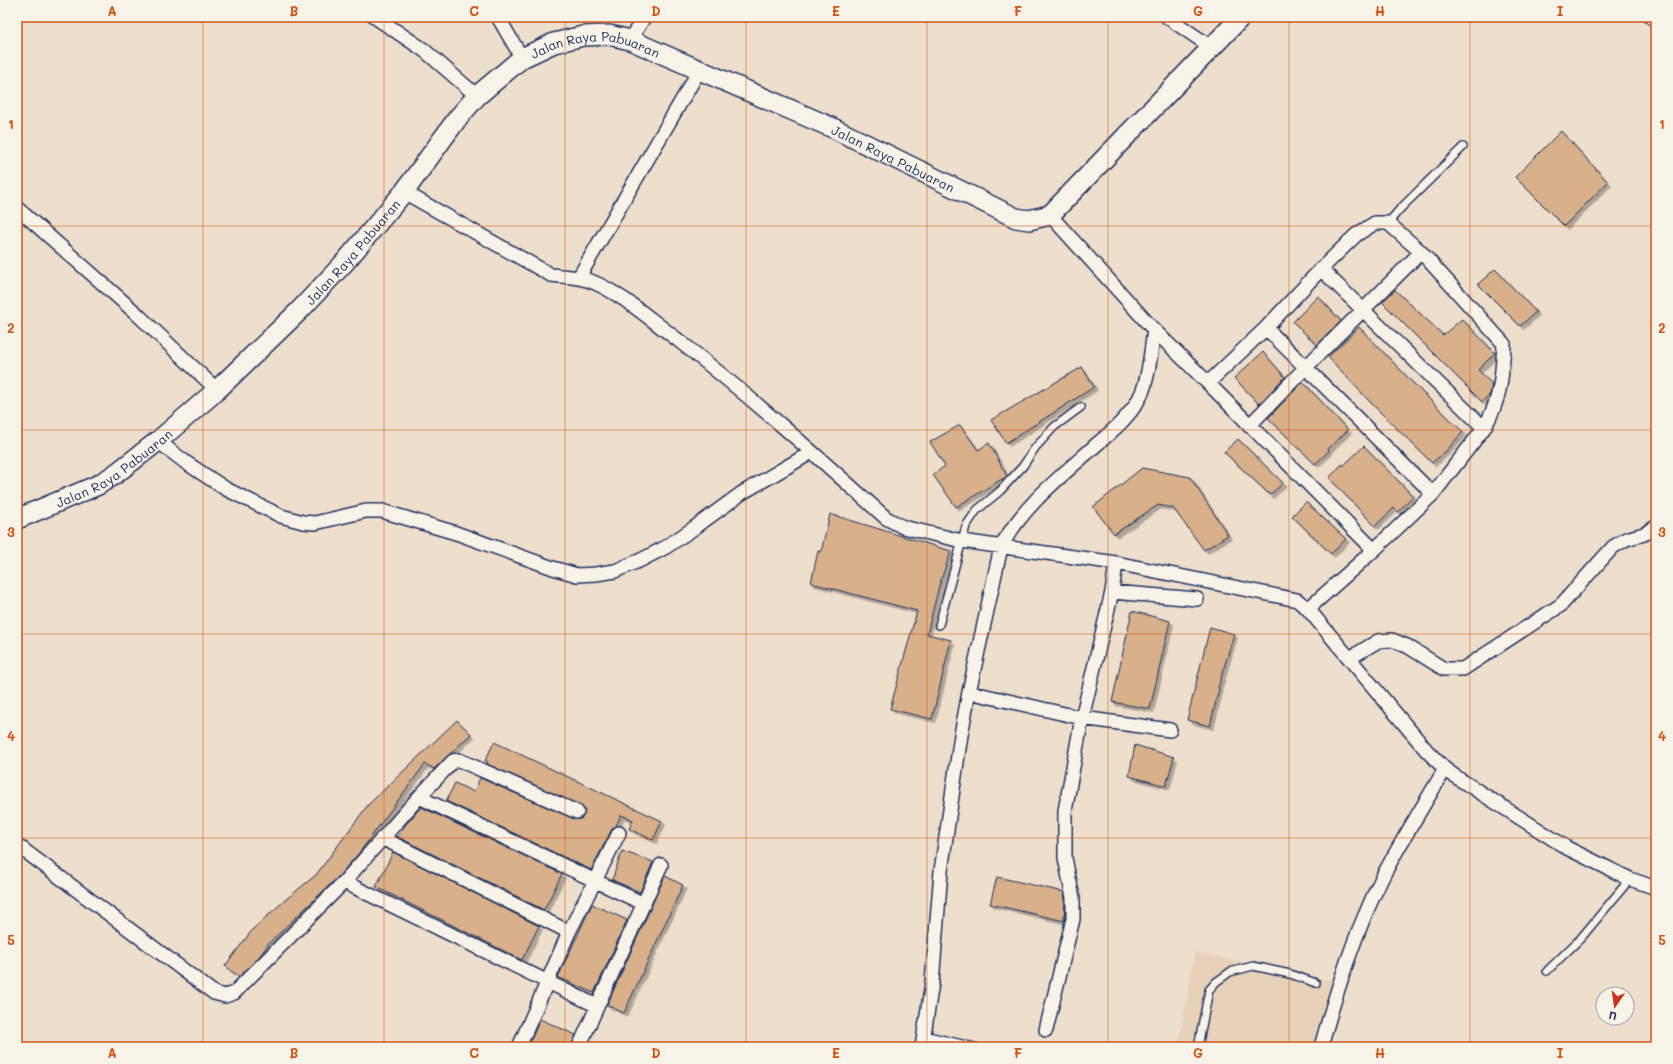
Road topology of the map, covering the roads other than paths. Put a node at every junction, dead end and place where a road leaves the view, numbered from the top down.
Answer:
1 (375, 17) edge
2 (498, 17) edge
3 (644, 17) edge
4 (1167, 17) edge
5 (1241, 17) edge
6 (1651, 17) edge
7 (1656, 20) edge
8 (630, 40) junction
9 (1211, 48) junction
10 (522, 58) junction
11 (700, 70) junction
12 (477, 96) junction
13 (1463, 146) dead end
14 (404, 192) junction
15 (17, 208) edge
16 (1050, 215) junction
17 (1388, 222) junction
18 (1421, 252) junction
19 (1321, 270) junction
20 (579, 277) junction
21 (1364, 310) junction
22 (1266, 328) junction
23 (1154, 330) junction
24 (1305, 368) junction
25 (1208, 383) junction
26 (217, 390) junction
27 (1081, 407) dead end
28 (1249, 426) junction
29 (1484, 428) junction
30 (158, 441) junction
31 (812, 452) junction
32 (1433, 494) junction
33 (17, 519) edge
34 (1656, 527) edge
35 (962, 541) junction
36 (1001, 547) junction
37 (1374, 550) junction
38 (1116, 563) junction
39 (1112, 592) junction
40 (1197, 598) dead end
41 (1308, 609) junction
42 (939, 625) dead end
43 (1350, 658) junction
44 (969, 692) junction
45 (1082, 718) junction
46 (1170, 730) dead end
47 (1445, 769) junction
48 (419, 797) junction
49 (577, 812) dead end
50 (619, 833) dead end
51 (382, 838) junction
52 (17, 845) edge
53 (661, 865) dead end
54 (1630, 879) junction
55 (594, 881) junction
56 (344, 882) junction
57 (1656, 888) edge
58 (644, 904) junction
59 (569, 932) junction
60 (1547, 971) dead end
61 (547, 983) junction
62 (1316, 983) dead end
63 (597, 1006) junction
64 (1046, 1030) dead end
65 (923, 1041) edge
66 (951, 1044) edge
67 (519, 1047) edge
68 (579, 1047) edge
69 (975, 1047) edge
70 (1198, 1047) edge
71 (1321, 1047) edge

1 - 12 street
2 - 10 street
3 - 8 street
4 - 9 street
5 - 9 street
6 - 7 street
8 - 10 street, Jalan Raya Pabuaran
8 - 11 street, Jalan Raya Pabuaran
9 - 16 street
10 - 12 street, Jalan Raya Pabuaran
11 - 16 street, Jalan Raya Pabuaran
11 - 20 street
12 - 14 street, Jalan Raya Pabuaran
13 - 17 lane
14 - 20 street
14 - 26 street, Jalan Raya Pabuaran
15 - 26 street
16 - 23 street
17 - 18 street
17 - 19 street
18 - 21 street
18 - 29 street
19 - 21 street
19 - 22 street
20 - 31 street
21 - 24 street
21 - 29 street
22 - 24 street
22 - 25 street
23 - 25 street
23 - 36 street
24 - 28 street
24 - 32 street
25 - 28 street
26 - 30 street, Jalan Raya Pabuaran
27 - 35 lane
28 - 37 street
29 - 32 street
30 - 31 street
30 - 33 street, Jalan Raya Pabuaran
31 - 35 street
32 - 37 street
34 - 43 street
35 - 36 street
35 - 42 lane
36 - 38 street
36 - 44 street
37 - 41 street
38 - 39 street
38 - 41 street
39 - 40 street
39 - 45 street
41 - 43 street
43 - 47 street
44 - 45 street
44 - 65 street
45 - 46 street
45 - 64 street
47 - 54 street
47 - 71 street
48 - 49 street
48 - 51 street
48 - 55 street
50 - 55 street
51 - 56 street
51 - 59 street
52 - 56 street
53 - 58 street
54 - 57 street
54 - 60 lane
55 - 58 street
55 - 59 street
56 - 61 street
58 - 63 street
59 - 61 street
61 - 63 street
61 - 67 street
62 - 70 lane
63 - 68 street
65 - 66 lane
66 - 69 lane

